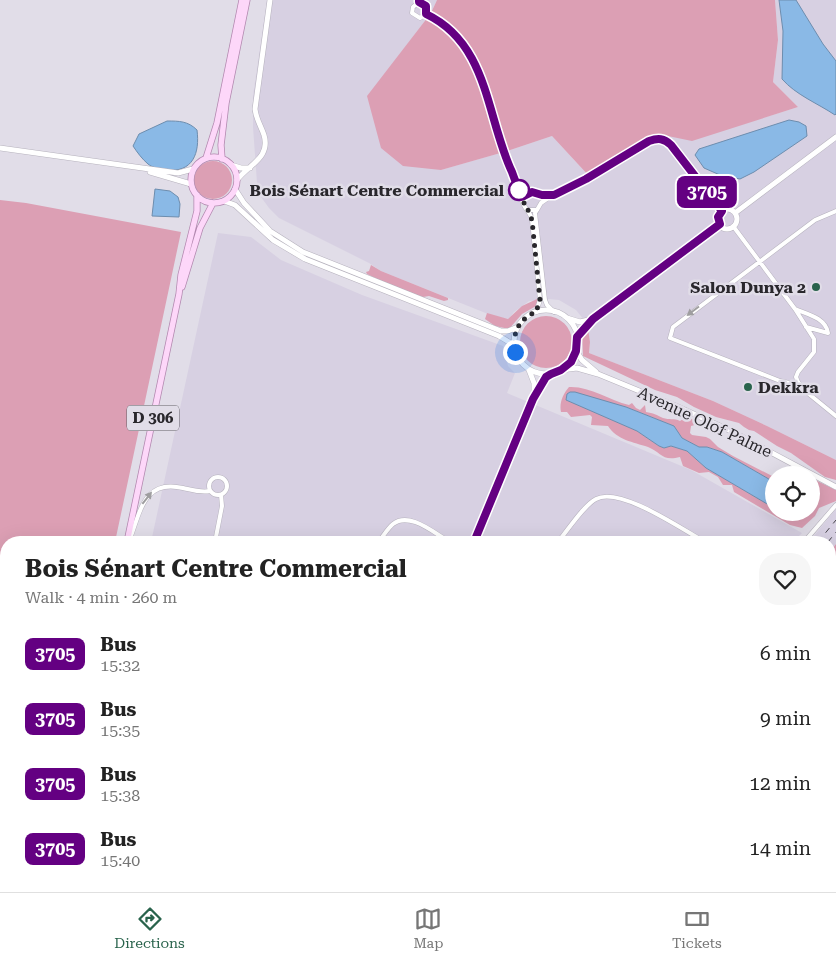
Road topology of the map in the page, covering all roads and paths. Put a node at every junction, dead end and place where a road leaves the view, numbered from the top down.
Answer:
1 (242, 0) edge
2 (247, 0) edge
3 (270, 0) edge
4 (419, 1) edge
5 (426, 14) junction
6 (836, 137) edge
7 (0, 148) edge
8 (206, 158) junction
9 (222, 158) junction
10 (231, 164) junction
11 (130, 167) junction
12 (250, 168) junction
13 (193, 169) junction
14 (237, 180) junction
15 (191, 184) junction
16 (235, 189) junction
17 (538, 194) junction
18 (197, 195) junction
19 (524, 196) junction
20 (551, 196) junction
21 (224, 200) junction
22 (213, 203) junction
23 (541, 203) junction
24 (528, 210) junction
25 (537, 210) junction
26 (722, 211) junction
27 (836, 211) edge
28 (735, 213) junction
29 (720, 224) junction
30 (733, 226) junction
31 (760, 261) junction
32 (359, 278) junction
33 (179, 294) junction
34 (795, 309) junction
35 (536, 312) junction
36 (554, 312) junction
37 (564, 316) junction
38 (593, 319) junction
39 (518, 327) junction
40 (806, 327) junction
41 (577, 337) junction
42 (514, 345) junction
43 (576, 351) junction
44 (529, 369) junction
45 (561, 370) junction
46 (551, 374) junction
47 (598, 374) junction
48 (798, 382) junction
49 (533, 399) junction
50 (836, 416) edge
51 (836, 487) edge
52 (210, 491) junction
53 (221, 495) junction
54 (836, 505) edge
55 (129, 536) edge
56 (130, 536) edge
57 (216, 536) edge
58 (383, 536) edge
59 (439, 536) edge
60 (476, 536) edge
61 (563, 536) edge
62 (694, 536) edge
63 (809, 536) edge

1 - 8 main road
2 - 9 main road
3 - 12 main road
4 - 5 street
4 - 5 street
5 - 19 street
6 - 28 main road
7 - 11 main road
8 - 9 main road
8 - 13 main road
9 - 10 main road
10 - 12 main road
10 - 14 main road
11 - 13 main road
11 - 15 main road
12 - 14 main road
13 - 15 main road
14 - 16 main road
15 - 18 main road
16 - 21 main road
16 - 32 main road
17 - 19 street
17 - 20 street
17 - 23 street
18 - 22 main road
18 - 33 main road, D 306
19 - 24 street
20 - 23 street
20 - 26 street
21 - 22 main road
21 - 32 main road
22 - 33 main road, D 306
23 - 25 street
24 - 25 street
24 - 35 street
25 - 36 street
26 - 28 main road
26 - 29 main road
27 - 31 street
28 - 30 main road
29 - 30 main road
29 - 38 main road
30 - 31 street
31 - 34 street
31 -> 48 street
32 - 39 main road
32 - 42 main road
33 - 55 main road, D 306
34 - 40 street
34 - 40 street
35 - 36 main road
35 - 39 main road
36 - 37 main road
37 - 38 main road
37 - 41 main road
38 - 41 main road
39 - 42 main road
40 - 48 street
41 - 43 main road
42 - 44 main road
43 - 45 main road
43 - 47 main road, Avenue Olof Palme
44 - 46 main road
44 - 49 main road
45 - 46 main road
45 - 47 main road, Avenue Olof Palme
46 - 49 main road
47 - 51 main road, Avenue Olof Palme
48 - 50 street
49 - 60 main road
52 - 53 street
52 - 53 street
56 -> 52 street
53 - 57 street
54 - 63 street
58 - 59 street
61 - 62 street

